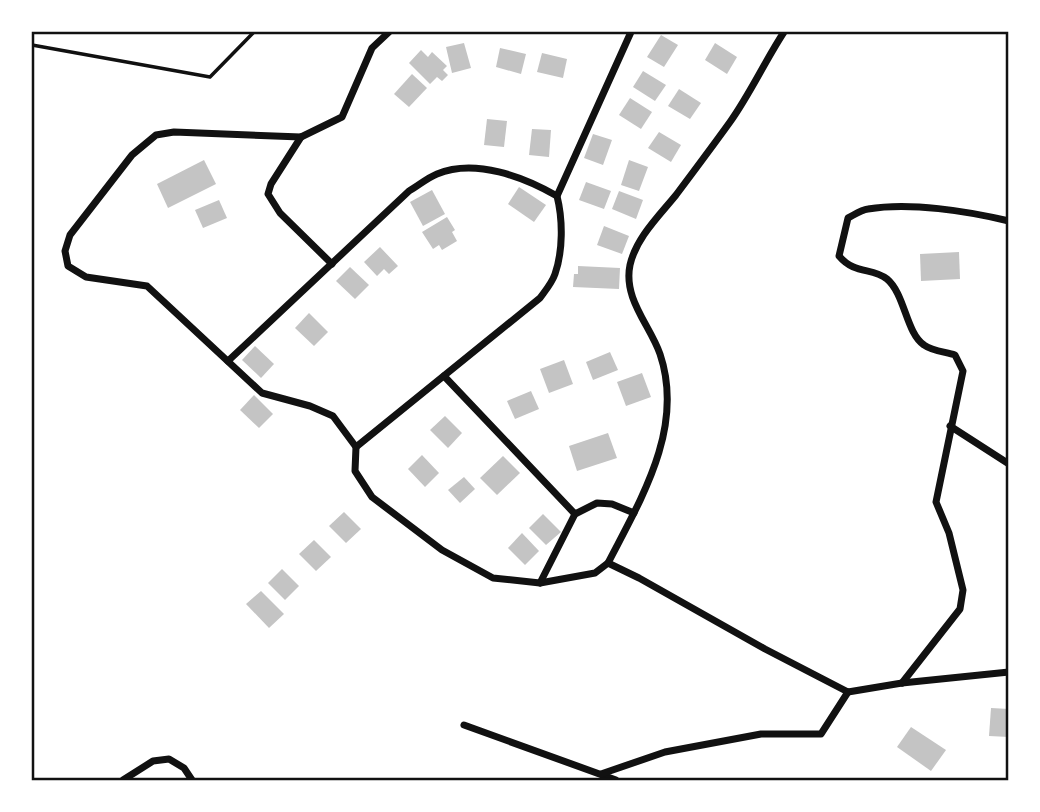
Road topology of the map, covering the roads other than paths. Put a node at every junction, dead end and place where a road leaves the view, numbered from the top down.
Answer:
1 (389, 32) edge
2 (631, 32) edge
3 (784, 32) edge
4 (301, 137) junction
5 (557, 196) junction
6 (1009, 221) edge
7 (331, 264) junction
8 (228, 361) junction
9 (443, 376) junction
10 (950, 426) junction
11 (356, 447) junction
12 (1009, 464) edge
13 (634, 513) junction
14 (575, 514) junction
15 (608, 564) junction
16 (540, 583) junction
17 (1009, 672) edge
18 (902, 683) junction
19 (848, 692) junction
20 (464, 725) dead end
21 (601, 774) junction
22 (123, 780) edge
23 (192, 780) edge
24 (616, 780) edge

1 - 4 street
2 - 5 street
3 - 13 street
4 - 7 street
4 - 8 street
5 - 7 street
5 - 9 street
6 - 10 street
7 - 8 street
8 - 11 street
9 - 11 street
9 - 14 street
10 - 12 street
10 - 18 street
11 - 16 street
13 - 14 street
13 - 15 street
14 - 16 street
15 - 16 street
15 - 19 street
17 - 18 street
18 - 19 street
19 - 21 street
20 - 21 street
21 - 24 street
22 - 23 street

